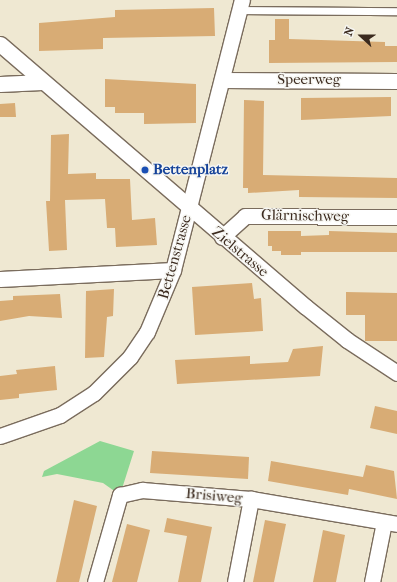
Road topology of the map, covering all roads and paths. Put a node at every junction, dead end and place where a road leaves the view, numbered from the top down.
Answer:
1 (241, 5) edge
2 (397, 11) edge
3 (0, 44) edge
4 (222, 80) junction
5 (397, 81) edge
6 (42, 82) junction
7 (0, 84) edge
8 (189, 208) junction
9 (397, 217) edge
10 (222, 237) junction
11 (173, 270) junction
12 (0, 279) edge
13 (397, 373) edge
14 (0, 436) edge
15 (251, 499) junction
16 (390, 523) edge
17 (95, 582) edge
18 (235, 582) edge
19 (372, 582) edge

1 - 2 lane
1 - 4 street, Bettenstrasse
3 - 6 street, Zielstrasse
4 - 5 street, Speerweg
4 - 8 street, Bettenstrasse
6 - 7 street
6 - 8 street, Zielstrasse
8 - 10 street, Zielstrasse
8 - 11 street, Bettenstrasse
9 - 10 street, Glärnischweg
10 - 13 street, Zielstrasse
11 - 12 street
11 - 14 street, Bettenstrasse
15 - 16 street, Brisiweg
15 - 17 street, Brisiweg
15 - 18 street
16 - 19 street

